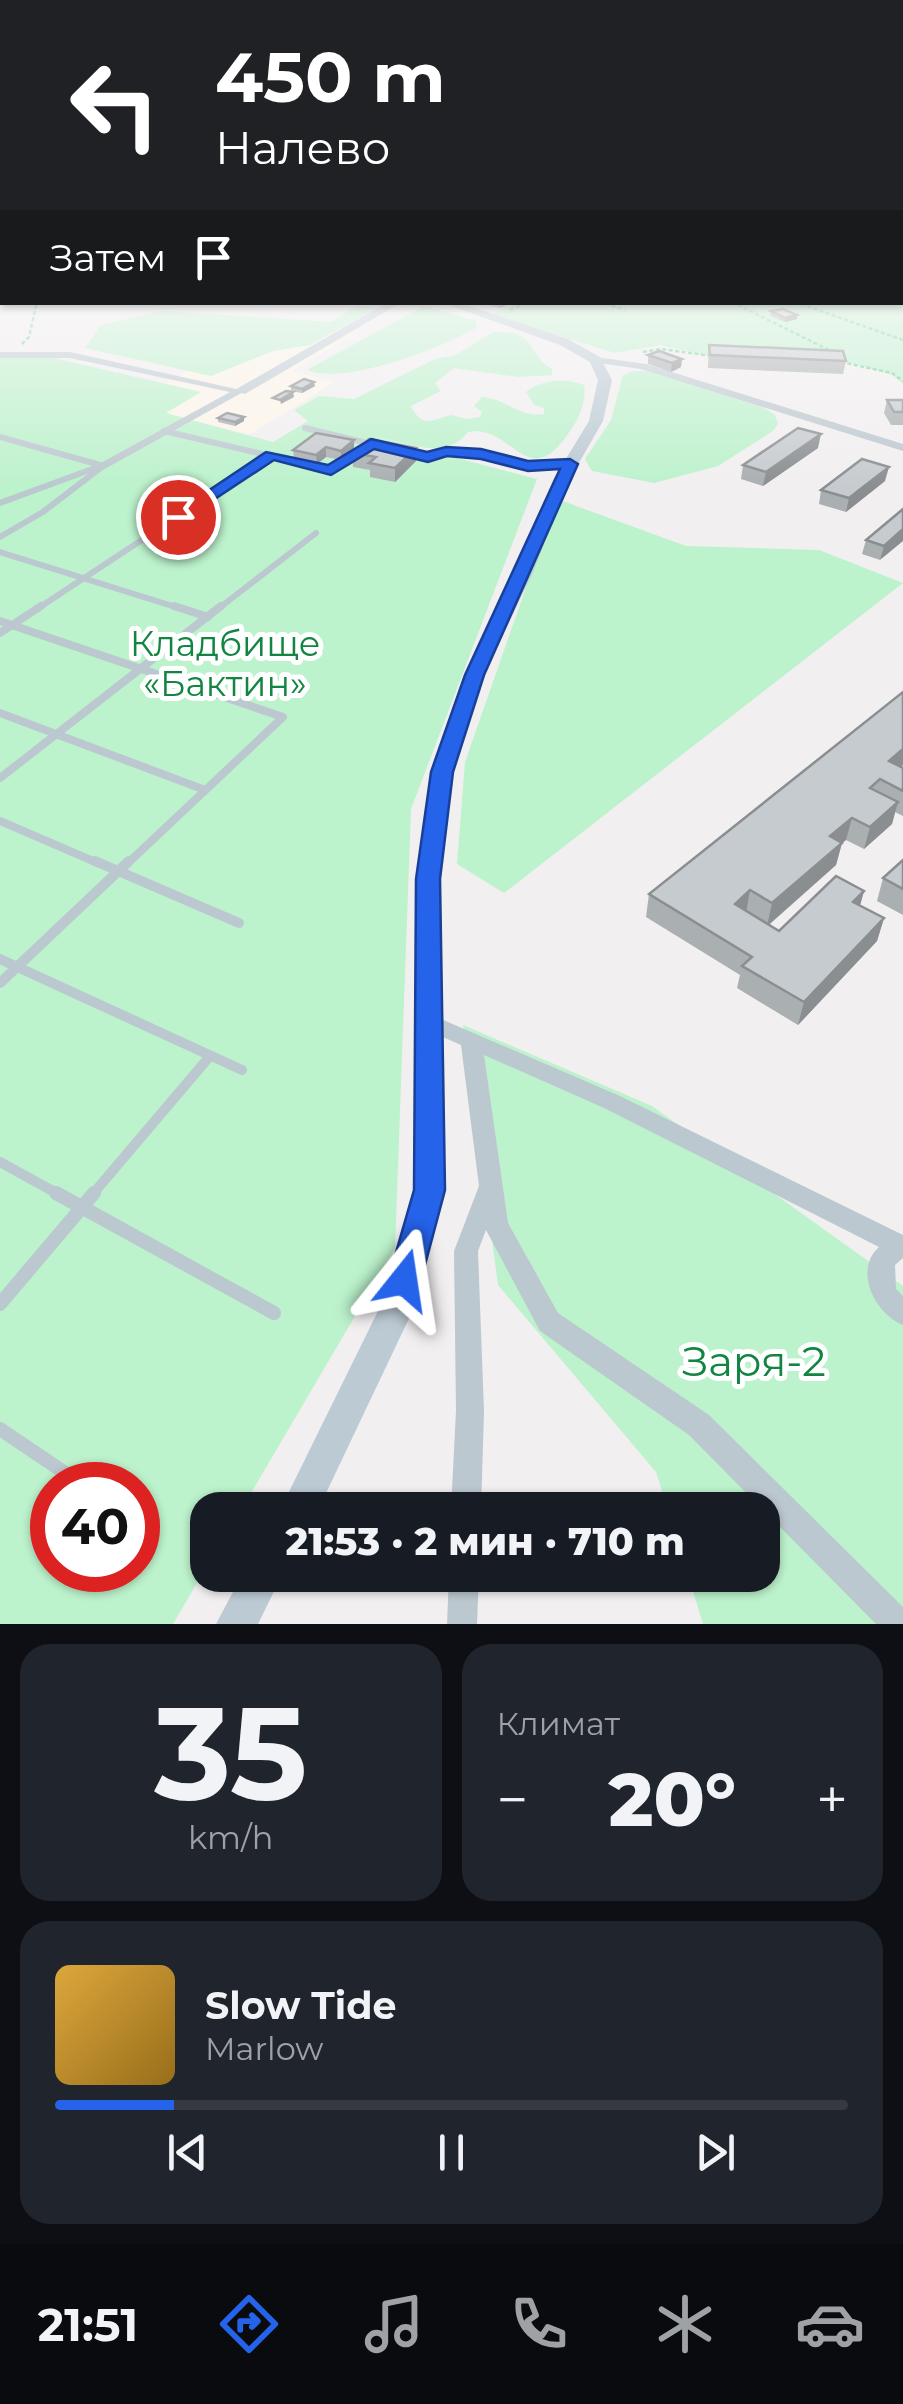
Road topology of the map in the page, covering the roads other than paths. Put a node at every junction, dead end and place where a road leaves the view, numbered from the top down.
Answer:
1 (337, 336) edge
2 (546, 336) edge
3 (4, 355) edge
4 (594, 360) junction
5 (240, 391) junction
6 (305, 428) dead end
7 (164, 431) junction
8 (0, 436) edge
9 (371, 444) junction
10 (903, 448) edge
11 (271, 455) junction
12 (570, 464) junction
13 (103, 466) junction
14 (2, 501) edge
15 (316, 533) dead end
16 (0, 537) edge
17 (0, 552) edge
18 (84, 578) junction
19 (208, 617) junction
20 (0, 621) edge
21 (12, 625) junction
22 (0, 634) edge
23 (142, 668) junction
24 (0, 713) edge
25 (56, 734) junction
26 (0, 778) edge
27 (206, 790) junction
28 (0, 821) edge
29 (119, 871) junction
30 (239, 923) dead end
31 (0, 959) edge
32 (17, 967) junction
33 (0, 983) edge
34 (427, 1021) junction
35 (471, 1040) junction
36 (210, 1056) junction
37 (242, 1070) dead end
38 (0, 1162) edge
39 (490, 1187) junction
40 (82, 1208) junction
41 (902, 1246) edge
42 (0, 1304) edge
43 (274, 1313) dead end
44 (903, 1313) edge
45 (0, 1430) edge
46 (48, 1462) edge
47 (308, 1492) edge
48 (467, 1492) edge
49 (254, 1592) edge
50 (463, 1592) edge
51 (236, 1624) edge
52 (462, 1624) edge
53 (898, 1624) edge

1 - 5 street
2 - 4 street
3 - 5 street
4 - 10 street
4 - 12 street
5 - 7 street
6 - 9 lane
7 - 11 lane
7 - 13 street
8 - 13 lane
9 - 11 lane
9 - 12 lane
11 - 18 lane
12 - 34 street
13 - 14 lane
13 - 16 lane
15 - 19 lane
17 - 18 lane
18 - 19 lane
18 - 21 lane
19 - 23 lane
20 - 21 lane
21 - 22 lane
21 - 23 lane
23 - 25 lane
23 - 27 lane
24 - 25 lane
25 - 26 lane
25 - 27 lane
27 - 29 lane
28 - 29 lane
29 - 30 lane
29 - 32 lane
31 - 32 lane
32 - 33 lane
32 - 36 lane
34 - 35 street
34 - 47 street
35 - 39 street
35 - 41 street
36 - 37 lane
36 - 40 lane
38 - 40 lane
39 - 48 street
39 - 53 street
40 - 42 lane
40 - 43 lane
41 - 44 street
45 - 46 lane
49 - 51 street
50 - 52 street

